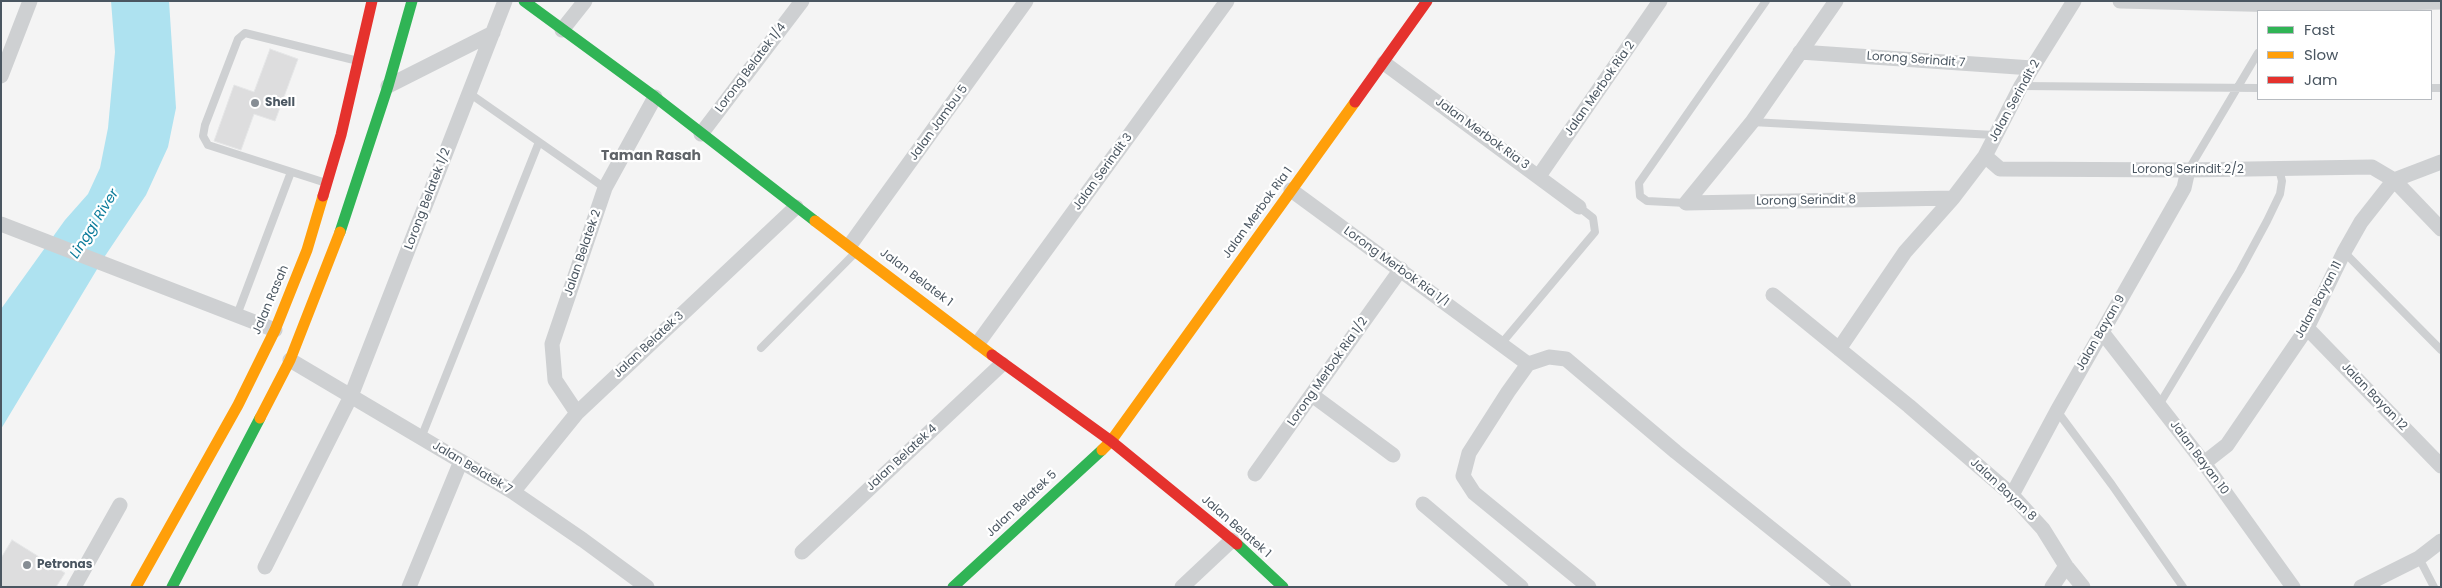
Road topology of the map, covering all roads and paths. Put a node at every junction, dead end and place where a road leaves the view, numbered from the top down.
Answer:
1 (30, 1) edge
2 (372, 1) edge
3 (412, 1) edge
4 (505, 1) edge
5 (524, 1) edge
6 (585, 1) edge
7 (802, 1) edge
8 (1026, 1) edge
9 (1227, 1) edge
10 (1427, 1) edge
11 (1660, 1) edge
12 (1766, 1) edge
13 (1836, 1) edge
14 (2074, 1) edge
15 (2120, 1) edge
16 (2441, 2) edge
17 (2284, 8) edge
18 (562, 30) junction
19 (493, 33) junction
20 (1800, 52) junction
21 (2257, 55) edge
22 (358, 61) junction
23 (1384, 63) junction
24 (2032, 68) junction
25 (1, 76) edge
26 (388, 86) junction
27 (2021, 86) junction
28 (2238, 88) junction
29 (2257, 88) edge
30 (469, 94) junction
31 (655, 98) junction
32 (1752, 122) junction
33 (701, 134) junction
34 (1994, 135) junction
35 (539, 142) junction
36 (1985, 156) junction
37 (2441, 162) edge
38 (2279, 169) junction
39 (2188, 170) junction
40 (291, 172) junction
41 (1539, 176) junction
42 (2394, 180) junction
43 (327, 184) junction
44 (605, 188) junction
45 (1291, 190) junction
46 (1953, 198) junction
47 (1686, 203) junction
48 (1579, 207) joint
49 (796, 208) junction
50 (1, 224) edge
51 (2441, 229) edge
52 (854, 248) junction
53 (2344, 252) junction
54 (1401, 270) junction
55 (1773, 295) dead end
56 (237, 315) junction
57 (2307, 328) junction
58 (275, 330) junction
59 (2102, 332) junction
60 (978, 343) junction
61 (1500, 344) junction
62 (761, 348) dead end
63 (1839, 349) junction
64 (2441, 350) edge
65 (290, 360) junction
66 (1002, 364) junction
67 (1528, 364) junction
68 (1312, 395) junction
69 (351, 396) junction
70 (2159, 405) junction
71 (2057, 411) junction
72 (577, 413) junction
73 (421, 438) junction
74 (1111, 441) junction
75 (1393, 455) dead end
76 (461, 460) junction
77 (2204, 463) junction
78 (2441, 466) edge
79 (1255, 474) dead end
80 (513, 492) junction
81 (2012, 495) junction
82 (1423, 504) dead end
83 (120, 505) dead end
84 (1232, 540) junction
85 (2441, 541) edge
86 (802, 552) dead end
87 (2419, 558) junction
88 (2066, 566) junction
89 (265, 567) dead end
90 (74, 587) edge
91 (136, 587) edge
92 (172, 587) edge
93 (409, 587) edge
94 (647, 587) edge
95 (953, 587) edge
96 (1182, 587) edge
97 (1282, 587) edge
98 (1521, 587) edge
99 (1589, 587) edge
100 (1844, 587) edge
101 (2052, 587) edge
102 (2082, 587) edge
103 (2183, 587) edge
104 (2292, 587) edge
105 (2360, 587) edge
106 (2434, 587) edge

1 - 25 street
2 - 22 main road, Jalan Rasah
3 - 26 main road
4 - 19 street, Lorong Belatek 1/2
5 - 18 main road, Jalan Belatek 1
6 - 18 street
7 - 33 street, Lorong Belatek 1/4
8 - 52 street, Jalan Jambu 5
9 - 60 street, Jalan Serindit 3
10 - 23 main road, Jalan Merbok Ria 1
11 - 41 street, Jalan Merbok Ria 2
12 - 47 lane
13 - 20 street
14 - 24 street, Jalan Serindit 2
15 - 17 street
16 - 17 street
18 - 31 main road, Jalan Belatek 1
19 - 26 street
19 - 30 street, Lorong Belatek 1/2
20 - 24 street, Lorong Serindit 7
20 - 32 street
21 - 28 lane
22 - 40 lane
22 - 43 main road, Jalan Rasah
23 - 41 street, Jalan Merbok Ria 3
23 - 45 main road, Jalan Merbok Ria 1
24 - 27 street, Jalan Serindit 2
26 - 65 main road
27 - 28 lane
27 - 34 street, Jalan Serindit 2
28 - 29 lane
28 - 39 lane
30 - 35 lane
30 - 69 street, Lorong Belatek 1/2
31 - 33 main road, Jalan Belatek 1
31 - 44 street, Jalan Belatek 2
32 - 34 lane
32 - 47 street
33 - 49 main road, Jalan Belatek 1
34 - 36 street, Jalan Serindit 2
35 - 44 lane
35 - 73 lane
36 - 39 street, Lorong Serindit 2/2
36 - 46 street, Jalan Serindit 2
37 - 42 street
38 - 39 street, Lorong Serindit 2/2
38 - 42 street, Lorong Serindit 2/2
38 - 70 lane
39 - 59 street, Jalan Bayan 9
40 - 43 lane
40 - 56 lane
41 - 48 street, Jalan Merbok Ria 3
42 - 51 street, Lorong Serindit 2/2
42 - 53 street, Jalan Bayan 11
43 - 58 main road, Jalan Rasah
44 - 72 street, Jalan Belatek 2
45 - 54 street, Lorong Merbok Ria 1/1
45 - 74 main road, Jalan Merbok Ria 1
46 - 47 street, Lorong Serindit 8
46 - 63 street
48 - 61 lane
49 - 52 main road, Jalan Belatek 1
49 - 72 street, Jalan Belatek 3
50 - 56 street
52 - 60 main road, Jalan Belatek 1
52 - 62 lane
53 - 57 street, Jalan Bayan 11
53 - 64 lane
54 - 61 street, Lorong Merbok Ria 1/1
54 - 68 street, Lorong Merbok Ria 1/2
55 - 63 street, Jalan Bayan 8
56 - 58 street
57 - 77 street, Jalan Bayan 11
57 - 78 street, Jalan Bayan 12
58 - 91 main road, Jalan Rasah
59 - 70 street, Jalan Bayan 10
59 - 71 street, Jalan Bayan 9
60 - 66 main road, Jalan Belatek 1
61 - 67 street, Lorong Merbok Ria 1/1
63 - 81 street, Jalan Bayan 8
65 - 69 street, Jalan Belatek 7
65 - 92 main road
66 - 74 main road, Jalan Belatek 1
66 - 86 street, Jalan Belatek 4
67 - 99 street
67 - 100 street
68 - 75 street
68 - 79 street, Lorong Merbok Ria 1/2
69 - 73 street, Jalan Belatek 7
69 - 89 street, Lorong Belatek 1/2
70 - 77 street, Jalan Bayan 10
71 - 81 street, Jalan Bayan 9
71 - 103 lane
72 - 80 street, Jalan Belatek 3
73 - 76 street, Jalan Belatek 7
74 - 84 main road, Jalan Belatek 1
74 - 95 main road, Jalan Belatek 5
76 - 80 street, Jalan Belatek 7
76 - 93 street
77 - 104 street, Jalan Bayan 10
80 - 94 street, Jalan Belatek 7
81 - 88 street, Jalan Bayan 8
82 - 98 street
83 - 90 street
84 - 96 street
84 - 97 main road, Jalan Belatek 1
85 - 87 street
87 - 105 street
87 - 106 lane
88 - 101 street
88 - 102 street, Jalan Bayan 8

